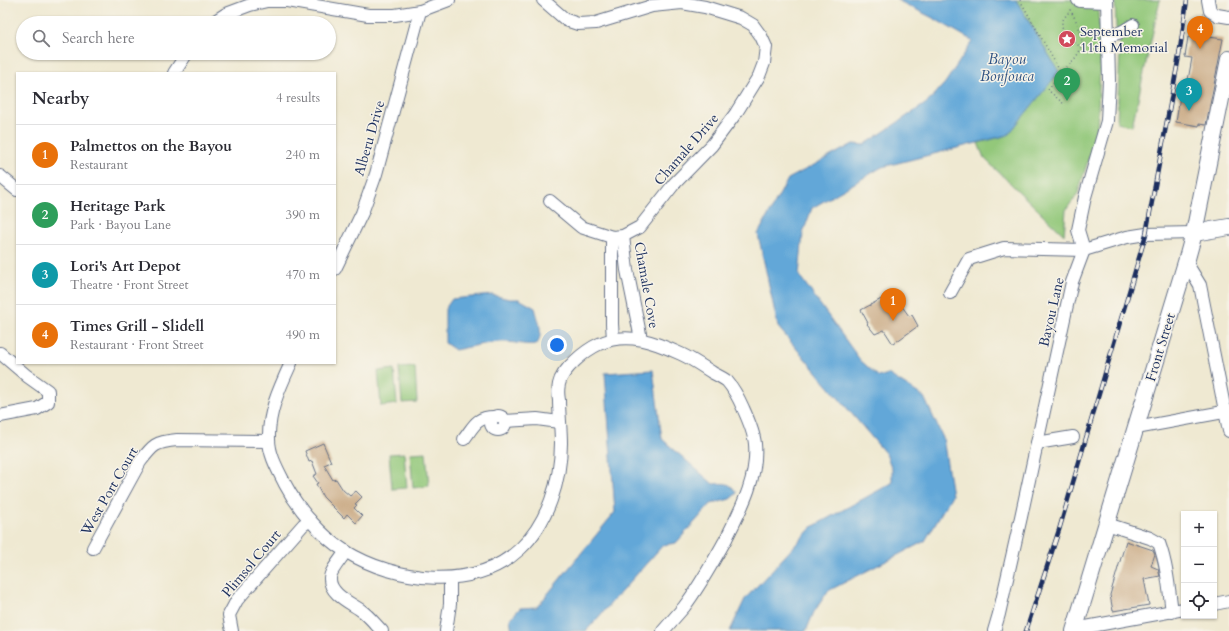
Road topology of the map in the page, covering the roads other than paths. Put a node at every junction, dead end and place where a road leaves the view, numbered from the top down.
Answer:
1 (449, 0) edge
2 (543, 0) edge
3 (1208, 0) edge
4 (1083, 1) edge
5 (1107, 1) edge
6 (420, 11) junction
7 (223, 16) edge
8 (1229, 17) edge
9 (1133, 25) dead end
10 (1108, 35) junction
11 (1229, 59) edge
12 (182, 60) edge
13 (175, 72) edge
14 (0, 176) edge
15 (16, 189) edge
16 (550, 201) dead end
17 (1229, 227) edge
18 (1194, 233) junction
19 (618, 236) junction
20 (1084, 250) junction
21 (1186, 262) junction
22 (336, 267) edge
23 (950, 293) dead end
24 (613, 339) junction
25 (641, 339) junction
26 (0, 353) edge
27 (291, 364) edge
28 (1227, 412) edge
29 (0, 416) edge
30 (560, 422) junction
31 (1136, 428) junction
32 (1229, 432) edge
33 (1073, 437) dead end
34 (464, 439) dead end
35 (269, 441) junction
36 (1037, 443) junction
37 (310, 520) junction
38 (1107, 524) junction
39 (93, 548) dead end
40 (346, 551) junction
41 (450, 578) junction
42 (1229, 601) edge
43 (1217, 603) edge
44 (1181, 610) edge
45 (1172, 612) junction
46 (1074, 630) edge
47 (232, 631) edge
48 (382, 631) edge
49 (446, 631) edge
50 (663, 631) edge
51 (994, 631) edge

1 - 6 street
2 - 19 street, Chamale Drive
3 - 8 street
4 - 5 street
5 - 10 street
6 - 7 street
6 - 22 street, Alberu Drive
9 - 10 street
10 - 20 street
11 - 18 main road, Front Street
12 - 13 street
14 - 15 street
16 - 19 street
17 - 18 main road
18 - 20 street
18 - 21 main road, Front Street
19 - 24 street, Chamale Cove
19 - 25 street, Chamale Cove
20 - 23 street
20 - 36 street, Bayou Lane
21 - 28 street
21 - 31 main road, Front Street
24 - 25 street
24 - 30 street
25 - 50 street
26 - 29 street
27 - 35 street
28 - 31 street
28 - 32 street
30 - 34 street
30 - 41 street
31 - 38 main road, Front Street
33 - 36 street
35 - 37 street
35 - 39 street, West Port Court
36 - 51 street, Bayou Lane
37 - 40 street
37 - 47 street, Plimsol Court
38 - 45 street
38 - 46 main road, Front Street
40 - 41 street
40 - 48 street
41 - 49 street
42 - 43 street
44 - 45 street
45 - 46 street

